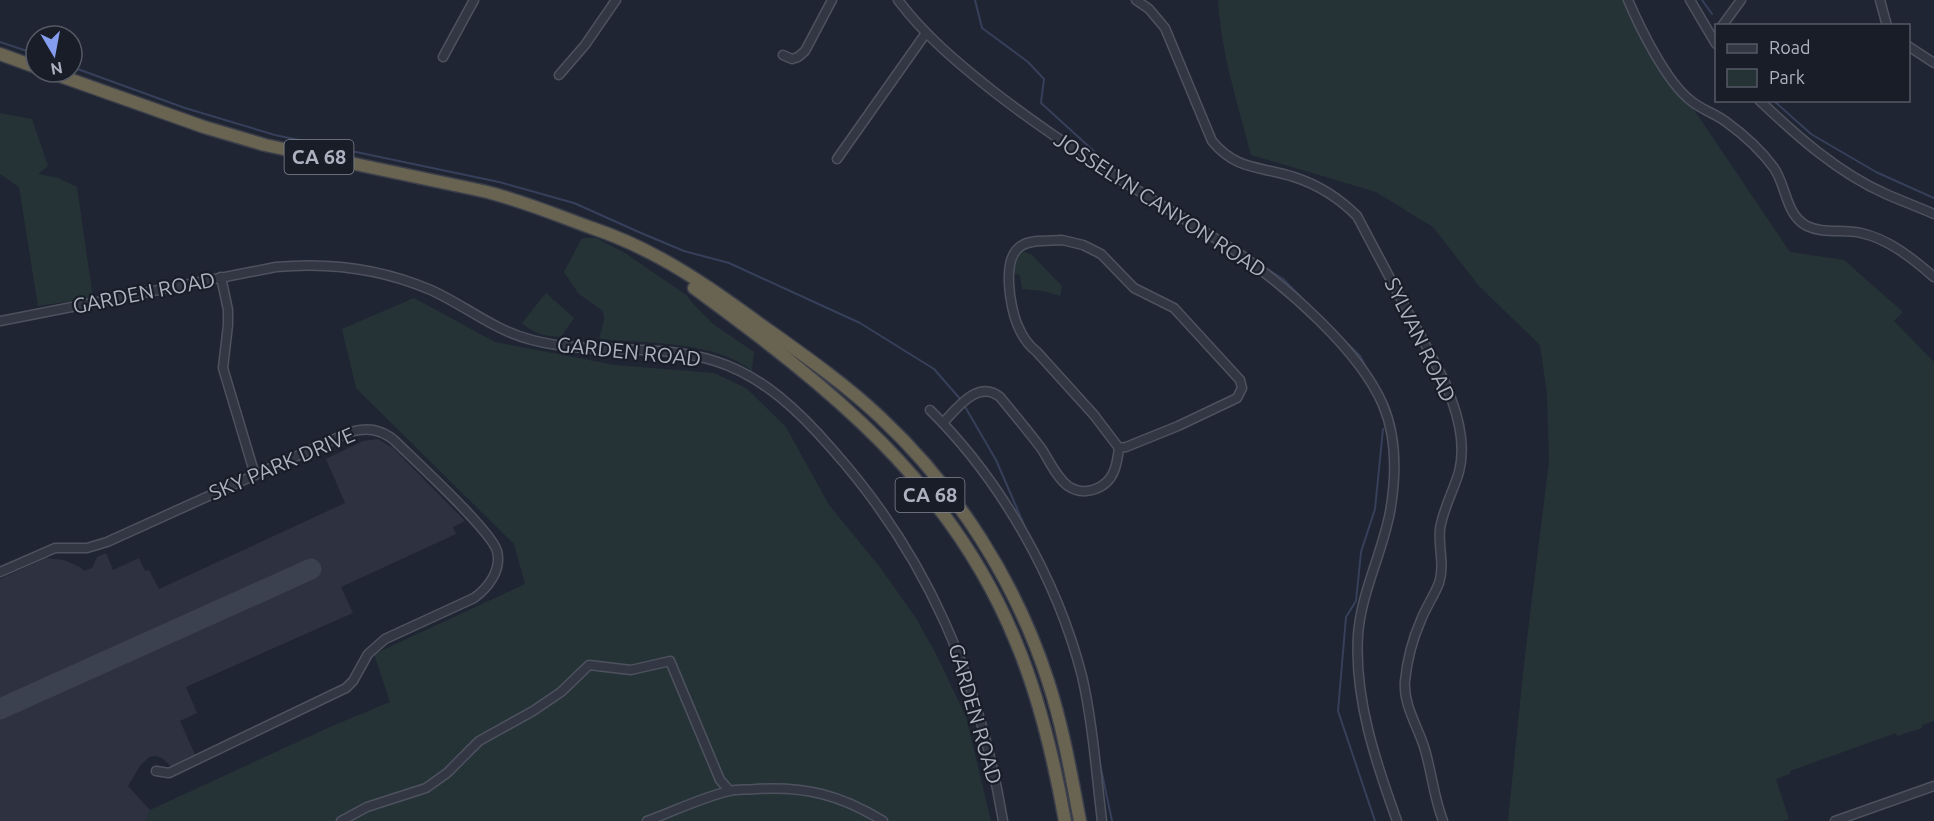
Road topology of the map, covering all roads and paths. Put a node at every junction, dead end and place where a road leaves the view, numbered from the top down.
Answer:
1 (474, 0) edge
2 (616, 0) edge
3 (832, 0) edge
4 (898, 0) edge
5 (1136, 0) edge
6 (1628, 0) edge
7 (1690, 0) edge
8 (1741, 0) edge
9 (1880, 0) edge
10 (1723, 24) edge
11 (1886, 24) edge
12 (926, 33) junction
13 (1715, 38) edge
14 (1910, 47) edge
15 (0, 54) edge
16 (783, 56) dead end
17 (443, 57) dead end
18 (24, 63) edge
19 (1934, 63) edge
20 (559, 75) dead end
21 (83, 84) edge
22 (1761, 102) edge
23 (837, 159) dead end
24 (1934, 213) edge
25 (592, 228) junction
26 (221, 277) junction
27 (1934, 277) edge
28 (0, 321) edge
29 (930, 410) dead end
30 (943, 423) junction
31 (1119, 448) junction
32 (255, 475) junction
33 (0, 572) edge
34 (1047, 738) junction
35 (156, 771) dead end
36 (1934, 786) edge
37 (730, 791) junction
38 (341, 821) edge
39 (647, 821) edge
40 (883, 821) edge
41 (1003, 821) edge
42 (1058, 821) edge
43 (1065, 821) edge
44 (1080, 821) edge
45 (1102, 821) edge
46 (1397, 821) edge
47 (1443, 821) edge
48 (1835, 821) edge

1 - 17 street
2 - 20 street
3 - 16 street
4 - 12 street, JOSSELYN CANYON ROAD
5 - 47 street, SYLVAN ROAD
6 - 27 street
7 - 13 street
8 - 10 street
9 - 11 street
12 - 23 street
12 - 46 street, JOSSELYN CANYON ROAD
14 - 19 street
15 - 18 highway
21 - 25 highway, CA 68
22 - 24 street
25 - 34 highway, CA 68
25 - 44 highway, CA 68
26 - 28 street, GARDEN ROAD
26 - 32 street
26 - 41 street, GARDEN ROAD
29 - 30 street
30 - 31 street
30 - 45 street
31 - 31 street
32 - 33 street, SKY PARK DRIVE
32 - 35 street, SKY PARK DRIVE
34 - 42 highway
34 - 43 highway, CA 68
36 - 48 street
37 - 38 street
37 - 39 street
37 - 40 street

